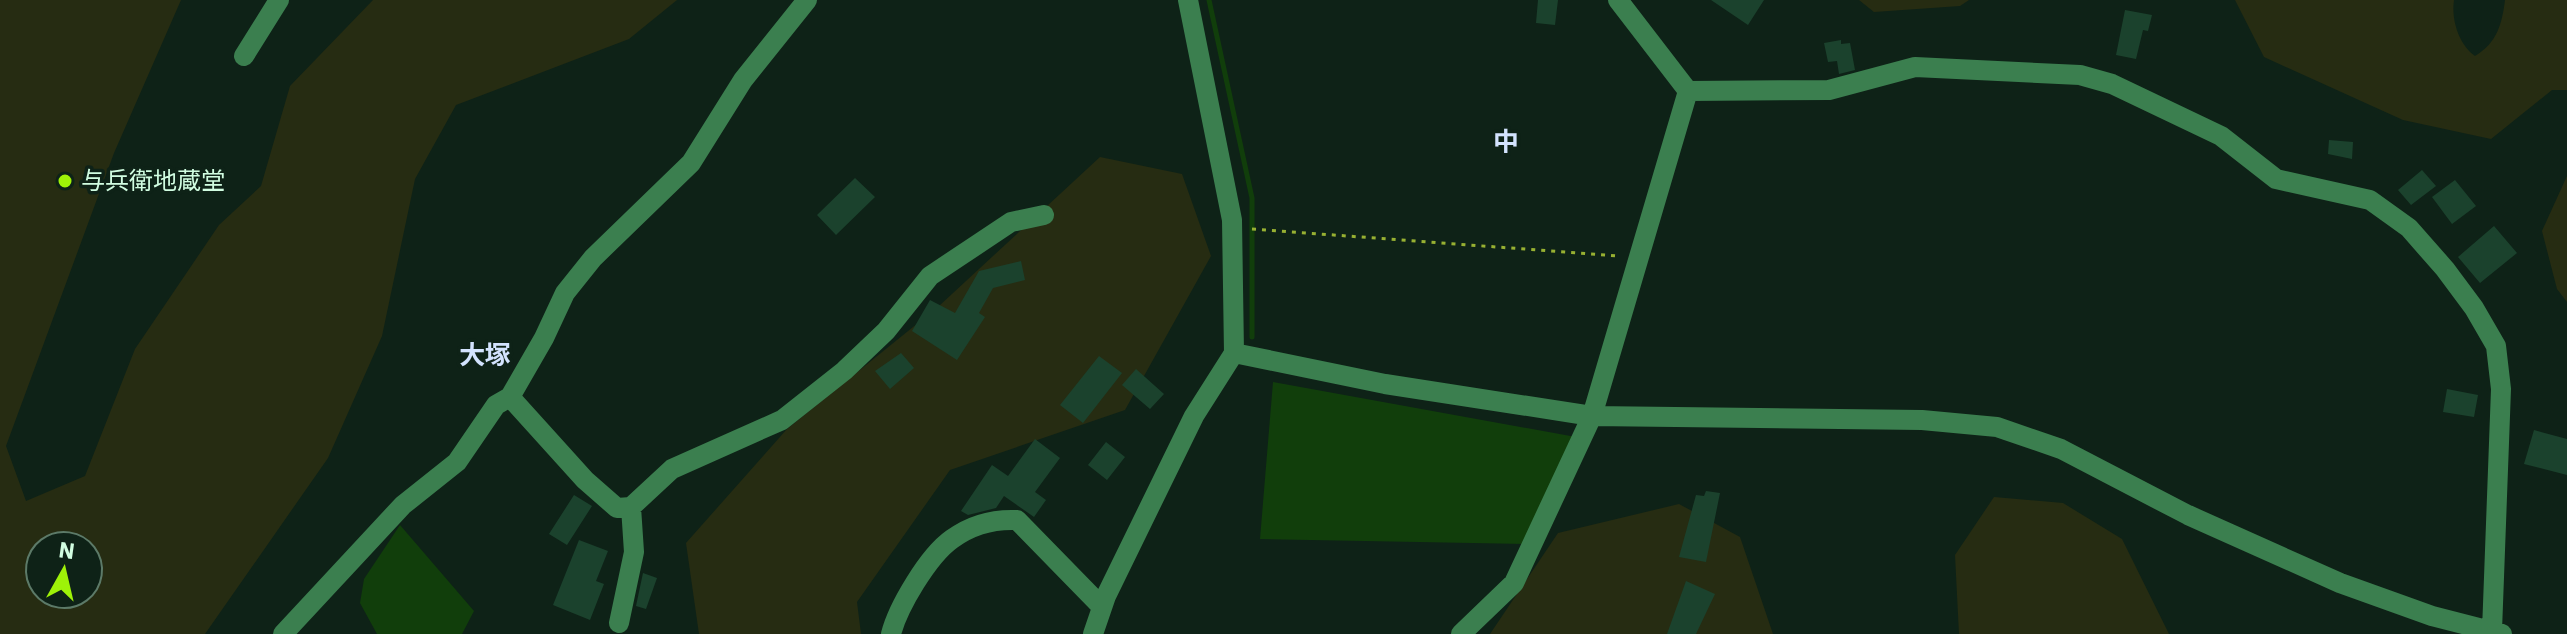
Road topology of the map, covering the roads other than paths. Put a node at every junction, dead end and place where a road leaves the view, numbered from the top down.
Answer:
1 (279, 0) edge
2 (807, 0) edge
3 (1188, 0) edge
4 (1618, 0) edge
5 (244, 56) dead end
6 (1688, 91) junction
7 (1044, 215) dead end
8 (1234, 353) junction
9 (510, 397) junction
10 (1592, 416) junction
11 (631, 507) junction
12 (1102, 607) junction
13 (619, 623) dead end
14 (2484, 632) edge
15 (283, 634) edge
16 (891, 634) edge
17 (1093, 634) edge
18 (1461, 634) edge

1 - 5 street
2 - 9 street
3 - 8 street
4 - 6 street
6 - 10 street
6 - 14 street
7 - 11 street
8 - 10 street
8 - 12 street
9 - 11 street
9 - 15 street
10 - 14 street
10 - 18 street
11 - 13 street
12 - 16 street
12 - 17 street

